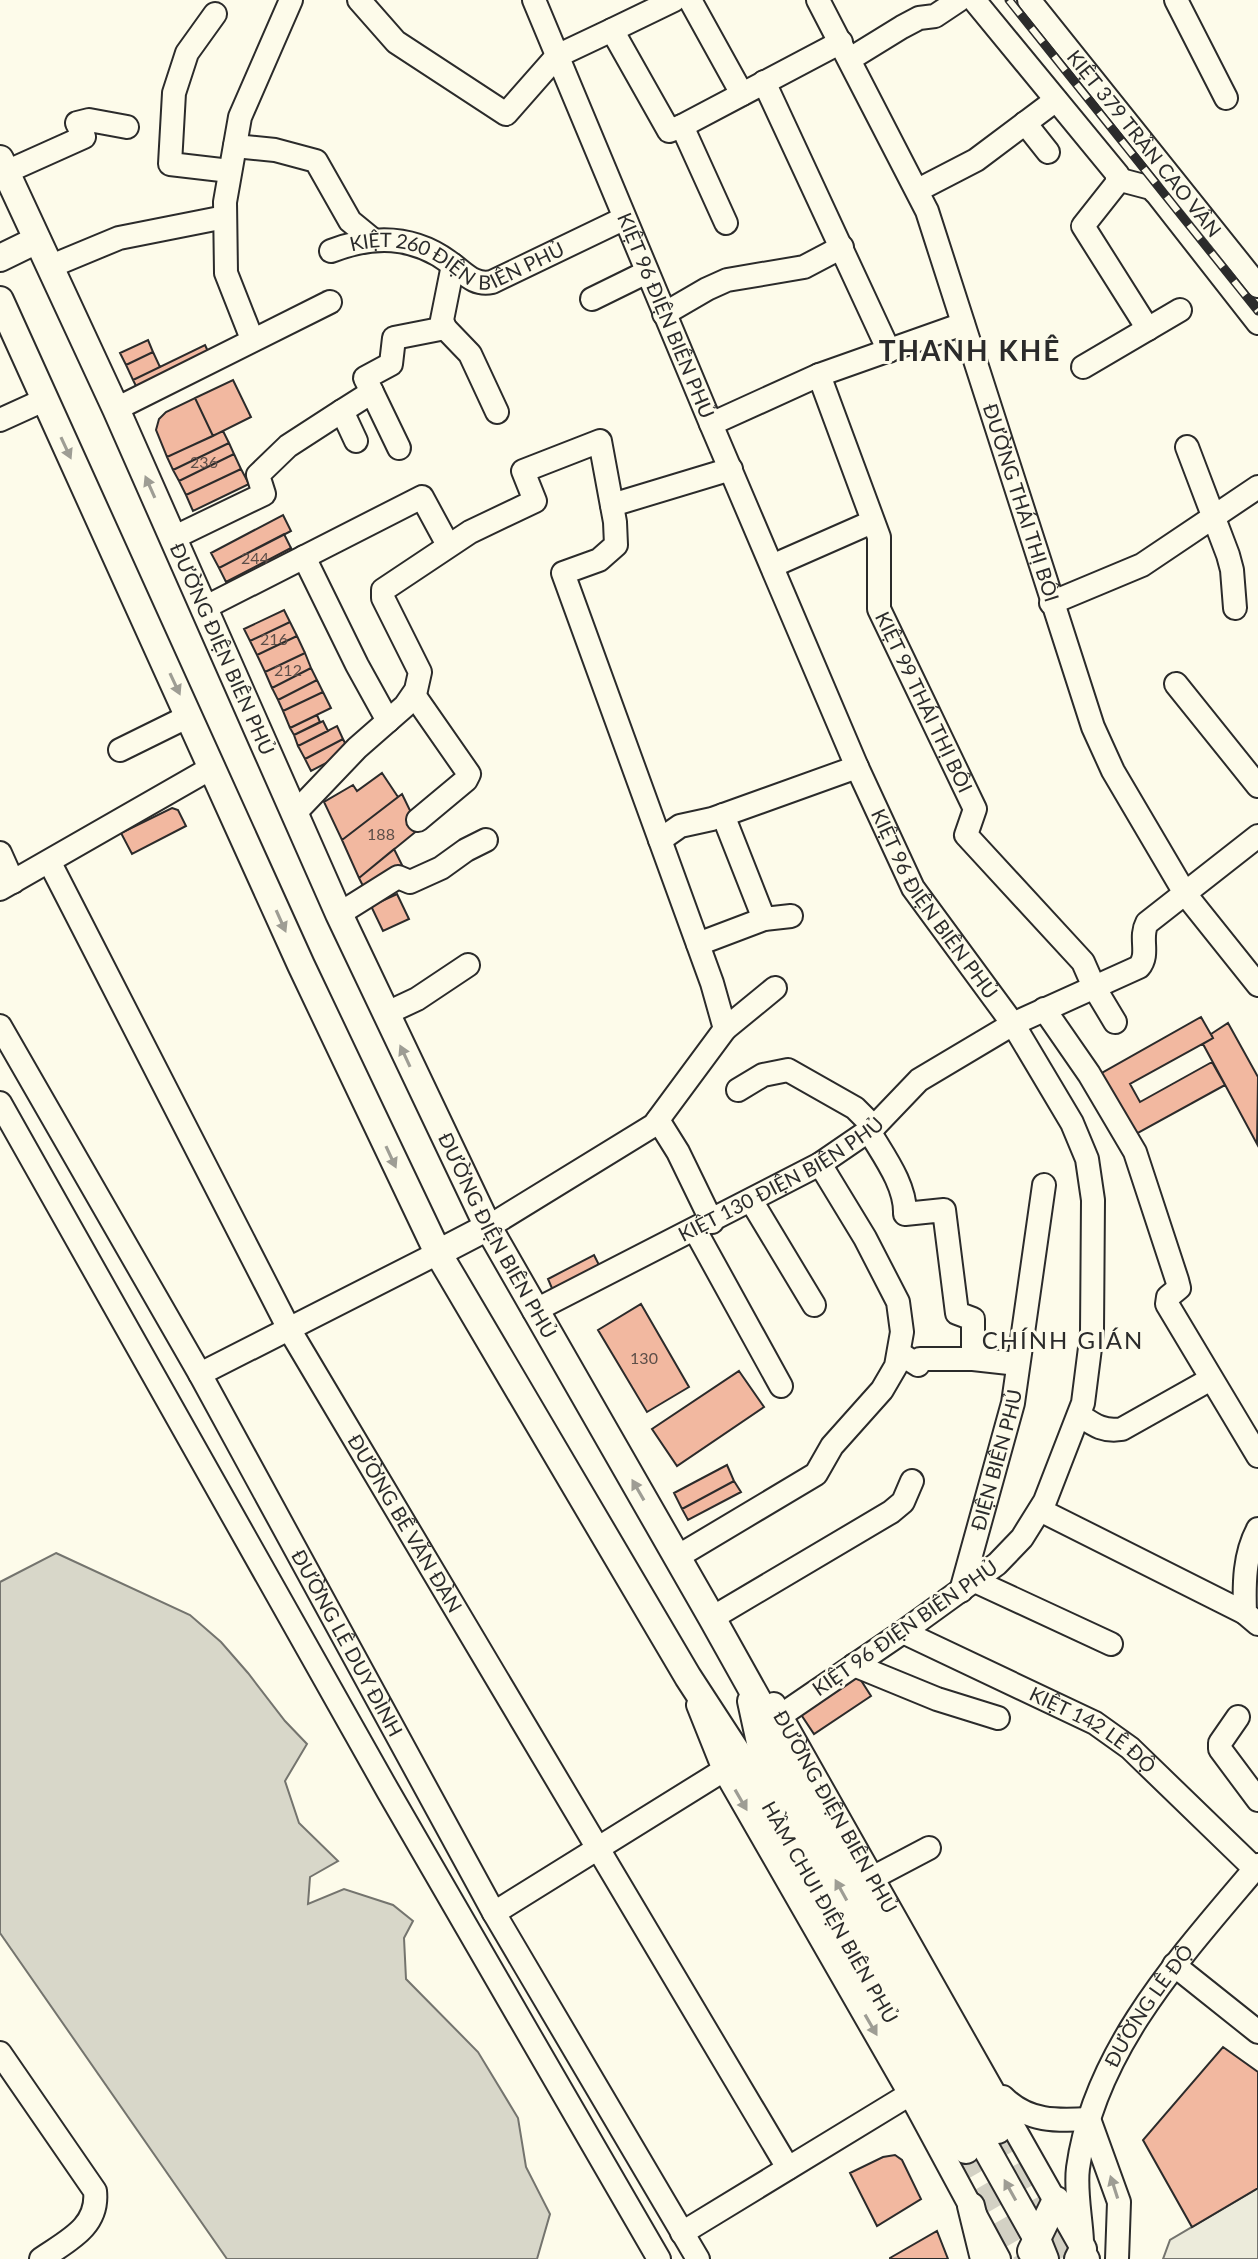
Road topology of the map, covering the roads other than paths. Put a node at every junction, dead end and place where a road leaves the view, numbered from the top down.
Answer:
1 (291, 0) edge
2 (359, 0) edge
3 (534, 0) edge
4 (674, 0) edge
5 (690, 0) edge
6 (818, 0) edge
7 (1031, 0) edge
8 (1176, 0) edge
9 (970, 2) edge
10 (642, 7) edge
11 (215, 14) dead end
12 (612, 30) junction
13 (845, 50) junction
14 (557, 56) junction
15 (764, 82) junction
16 (742, 94) junction
17 (1226, 98) dead end
18 (1056, 100) junction
19 (1025, 123) junction
20 (682, 126) junction
21 (127, 127) dead end
22 (235, 146) junction
23 (1048, 152) dead end
24 (3, 165) edge
25 (230, 171) junction
26 (1117, 179) junction
27 (918, 190) junction
28 (225, 217) junction
29 (623, 219) junction
30 (726, 223) dead end
31 (372, 239) junction
32 (37, 240) junction
33 (842, 247) junction
34 (331, 251) dead end
35 (0, 258) edge
36 (453, 265) junction
37 (49, 267) junction
38 (647, 272) junction
39 (1258, 286) edge
40 (592, 299) dead end
41 (0, 300) edge
42 (330, 302) dead end
43 (1180, 310) dead end
44 (664, 314) junction
45 (1258, 323) edge
46 (963, 324) junction
47 (445, 328) junction
48 (1148, 329) junction
49 (252, 339) junction
50 (889, 351) junction
51 (1083, 367) dead end
52 (819, 375) junction
53 (372, 392) junction
54 (44, 400) junction
55 (116, 409) junction
56 (342, 411) junction
57 (497, 412) dead end
58 (0, 420) edge
59 (711, 424) junction
60 (356, 441) dead end
61 (1187, 447) dead end
62 (399, 448) dead end
63 (731, 469) junction
64 (1258, 487) edge
65 (612, 505) junction
66 (1214, 516) junction
67 (872, 522) junction
68 (173, 538) junction
69 (448, 545) junction
70 (304, 557) junction
71 (772, 566) junction
72 (1051, 603) junction
73 (204, 608) junction
74 (1235, 608) dead end
75 (1176, 684) dead end
76 (414, 695) junction
77 (189, 716) junction
78 (388, 721) junction
79 (120, 750) dead end
80 (213, 767) junction
81 (857, 767) junction
82 (1258, 786) edge
83 (295, 813) junction
84 (723, 815) junction
85 (418, 820) dead end
86 (1258, 836) edge
87 (486, 840) dead end
88 (660, 840) junction
89 (0, 853) edge
90 (50, 863) junction
91 (7, 886) edge
92 (1186, 895) junction
93 (339, 914) junction
94 (791, 916) dead end
95 (764, 919) junction
96 (698, 944) junction
97 (468, 965) dead end
98 (1258, 985) edge
99 (1094, 987) junction
100 (775, 988) dead end
101 (1044, 1009) junction
102 (385, 1014) junction
103 (1115, 1022) dead end
104 (1013, 1024) junction
105 (0, 1026) edge
106 (725, 1029) junction
107 (738, 1090) dead end
108 (0, 1103) edge
109 (658, 1120) junction
110 (871, 1129) junction
111 (820, 1164) junction
112 (1044, 1185) dead end
113 (752, 1202) junction
114 (703, 1226) junction
115 (488, 1227) junction
116 (438, 1253) junction
117 (814, 1305) dead end
118 (534, 1311) junction
119 (289, 1329) junction
120 (899, 1353) junction
121 (973, 1359) junction
122 (1018, 1364) junction
123 (200, 1374) junction
124 (1211, 1379) junction
125 (781, 1386) dead end
126 (1079, 1415) junction
127 (1258, 1456) edge
128 (912, 1481) dead end
129 (1040, 1510) junction
130 (1258, 1529) edge
131 (677, 1557) junction
132 (968, 1586) junction
133 (712, 1618) junction
134 (1251, 1618) edge
135 (903, 1632) junction
136 (1111, 1644) dead end
137 (854, 1665) junction
138 (688, 1677) junction
139 (749, 1683) junction
140 (783, 1714) junction
141 (1238, 1717) dead end
142 (998, 1718) dead end
143 (724, 1770) junction
144 (1258, 1800) edge
145 (925, 1843) dead end
146 (597, 1850) junction
147 (1257, 1867) edge
148 (871, 1871) junction
149 (494, 1913) junction
150 (1174, 1965) junction
151 (1258, 2032) edge
152 (0, 2053) edge
153 (990, 2083) junction
154 (910, 2094) junction
155 (1089, 2119) junction
156 (998, 2130) tunnel mouth
157 (966, 2150) tunnel mouth
158 (788, 2168) junction
159 (1078, 2170) junction
160 (1056, 2200) junction
161 (971, 2206) junction
162 (682, 2233) junction
163 (1036, 2252) edge
164 (1083, 2256) edge
165 (41, 2259) edge
166 (659, 2259) edge
167 (698, 2259) edge
168 (984, 2259) edge
169 (999, 2259) edge
170 (1117, 2259) edge

1 - 22 street
2 - 14 street
3 - 14 street, KIỆT 96 ĐIỆN BIÊN PHỦ
4 - 10 street
5 - 16 street
6 - 13 street, ĐƯỜNG THÁI THỊ BÔI
7 - 39 street, KIỆT 379 TRẦN CAO VÂN
8 - 17 street
9 - 13 street
9 - 18 street
10 - 12 street
11 - 25 street
12 - 14 street
12 - 20 street
13 - 15 street
13 - 27 street, ĐƯỜNG THÁI THỊ BÔI
14 - 29 street, KIỆT 96 ĐIỆN BIÊN PHỦ
15 - 16 street
15 - 33 street
16 - 20 street
18 - 19 street
18 - 26 street
19 - 23 street
19 - 27 street
20 - 30 street
21 - 24 street
22 - 25 street
22 - 31 street
24 - 32 main road, ĐƯỜNG ĐIỆN BIÊN PHỦ
25 - 28 street
26 - 45 street
26 - 48 street
27 - 46 street, ĐƯỜNG THÁI THỊ BÔI
28 - 37 street
28 - 49 street
29 - 36 street, KIỆT 260 ĐIỆN BIÊN PHỦ
29 - 38 street, KIỆT 96 ĐIỆN BIÊN PHỦ
31 - 34 street, KIỆT 260 ĐIỆN BIÊN PHỦ
31 - 36 street, KIỆT 260 ĐIỆN BIÊN PHỦ
32 - 35 main road
32 - 37 main road, ĐƯỜNG ĐIỆN BIÊN PHỦ
33 - 44 street
33 - 50 street
36 - 47 street
37 - 55 main road, ĐƯỜNG ĐIỆN BIÊN PHỦ
38 - 40 street
38 - 44 street, KIỆT 96 ĐIỆN BIÊN PHỦ
41 - 54 main road
42 - 49 street
43 - 48 street
44 - 59 street, KIỆT 96 ĐIỆN BIÊN PHỦ
46 - 50 street
46 - 72 street, ĐƯỜNG THÁI THỊ BÔI
47 - 53 street
47 - 57 street
48 - 51 street
49 - 55 street
50 - 52 street
52 - 59 street
52 - 67 street, KIỆT 99 THÁI THỊ BÔI
53 - 56 street
53 - 62 street
54 - 58 street
54 -> 77 main road
68 -> 55 main road, ĐƯỜNG ĐIỆN BIÊN PHỦ
56 - 60 street
56 - 68 street
59 - 63 street, KIỆT 96 ĐIỆN BIÊN PHỦ
61 - 66 street
63 - 65 street
63 - 71 street, KIỆT 96 ĐIỆN BIÊN PHỦ
64 - 66 street
65 - 69 street
65 - 88 street
66 - 72 street
66 - 74 street
67 - 71 street
67 - 99 street, KIỆT 99 THÁI THỊ BÔI
68 - 73 main road, ĐƯỜNG ĐIỆN BIÊN PHỦ
69 - 70 street
69 - 76 street
70 - 73 street
70 - 78 street
71 - 81 street, KIỆT 96 ĐIỆN BIÊN PHỦ
72 - 92 street, ĐƯỜNG THÁI THỊ BÔI
73 - 83 main road, ĐƯỜNG ĐIỆN BIÊN PHỦ
75 - 82 street
76 - 78 street
76 - 85 street
77 - 79 street
77 - 80 main road
78 - 83 street
80 - 90 street
80 -> 116 main road
81 - 84 street
81 - 104 street, KIỆT 96 ĐIỆN BIÊN PHỦ
83 - 93 main road, ĐƯỜNG ĐIỆN BIÊN PHỦ
84 - 88 street
84 - 95 street
86 - 92 street
87 - 93 street
88 - 96 street
89 - 91 street
90 - 91 street
90 - 119 street, ĐƯỜNG BẾ VĂN ĐÀN
92 - 98 street, ĐƯỜNG THÁI THỊ BÔI
92 - 99 street
93 - 102 main road, ĐƯỜNG ĐIỆN BIÊN PHỦ
94 - 95 street
95 - 96 street
96 - 106 street
97 - 102 street
99 - 101 street
99 - 103 street, KIỆT 99 THÁI THỊ BÔI
100 - 106 street
101 - 104 street
101 - 124 street
115 -> 102 main road, ĐƯỜNG ĐIỆN BIÊN PHỦ
104 - 110 street, KIỆT 130 ĐIỆN BIÊN PHỦ
104 - 126 street, KIỆT 96 ĐIỆN BIÊN PHỦ
105 - 123 street, ĐƯỜNG LÊ DUY ĐÌNH
106 - 109 street
107 - 110 street
108 - 166 street
109 - 114 street
109 - 115 street
110 - 111 street, KIỆT 130 ĐIỆN BIÊN PHỦ
110 - 121 street
111 - 113 street, KIỆT 130 ĐIỆN BIÊN PHỦ
111 - 120 street
112 - 122 street, ĐIỆN BIÊN PHỦ
113 - 114 street, KIỆT 130 ĐIỆN BIÊN PHỦ
113 - 117 street
114 - 118 street, KIỆT 130 ĐIỆN BIÊN PHỦ
114 - 125 street
115 - 116 main road
115 - 118 main road, ĐƯỜNG ĐIỆN BIÊN PHỦ
116 - 119 street
116 - 138 main road
131 -> 118 main road, ĐƯỜNG ĐIỆN BIÊN PHỦ
119 - 123 street
119 - 146 street, ĐƯỜNG BẾ VĂN ĐÀN
120 - 121 street
120 - 131 street
121 - 122 street
122 - 132 street, ĐIỆN BIÊN PHỦ
123 - 149 street, ĐƯỜNG LÊ DUY ĐÌNH
124 - 126 street
124 - 127 street
126 - 129 street, KIỆT 96 ĐIỆN BIÊN PHỦ
128 - 133 street
129 - 132 street, KIỆT 96 ĐIỆN BIÊN PHỦ
129 - 134 street
130 - 134 street
131 - 133 main road, ĐƯỜNG ĐIỆN BIÊN PHỦ
132 - 135 street, KIỆT 96 ĐIỆN BIÊN PHỦ
132 - 136 street
133 - 139 main road, ĐƯỜNG ĐIỆN BIÊN PHỦ
135 - 137 street, KIỆT 96 ĐIỆN BIÊN PHỦ
135 - 147 street, KIỆT 142 LÊ ĐỘ
137 - 140 street, KIỆT 96 ĐIỆN BIÊN PHỦ
137 - 142 street
138 - 143 street
138 - 157 main road, HẦM CHUI ĐIỆN BIÊN PHỦ
139 - 140 street, ĐƯỜNG ĐIỆN BIÊN PHỦ
139 - 156 main road, HẦM CHUI ĐIỆN BIÊN PHỦ
163 -> 139 main road
140 - 148 street, ĐƯỜNG ĐIỆN BIÊN PHỦ
141 - 144 street
143 - 146 street
143 -> 154 street
145 - 148 street
146 - 149 street
146 - 158 street, ĐƯỜNG BẾ VĂN ĐÀN
147 - 150 street, ĐƯỜNG LÊ ĐỘ
148 - 153 street, ĐƯỜNG ĐIỆN BIÊN PHỦ
149 - 162 street, ĐƯỜNG LÊ DUY ĐÌNH
150 - 151 street
150 - 155 street, ĐƯỜNG LÊ ĐỘ
152 - 165 street
153 - 155 street
153 - 160 street, ĐƯỜNG ĐIỆN BIÊN PHỦ
154 - 158 street
154 - 161 street
155 - 159 street, ĐƯỜNG LÊ ĐỘ
170 -> 155 street
158 - 162 street
159 - 160 street, ĐƯỜNG LÊ ĐỘ
159 - 164 street, ĐƯỜNG LÊ ĐỘ
160 - 163 main road
160 - 164 street, ĐƯỜNG ĐIỆN BIÊN PHỦ
161 - 168 main road
161 - 169 street
162 - 167 street, ĐƯỜNG LÊ DUY ĐÌNH

